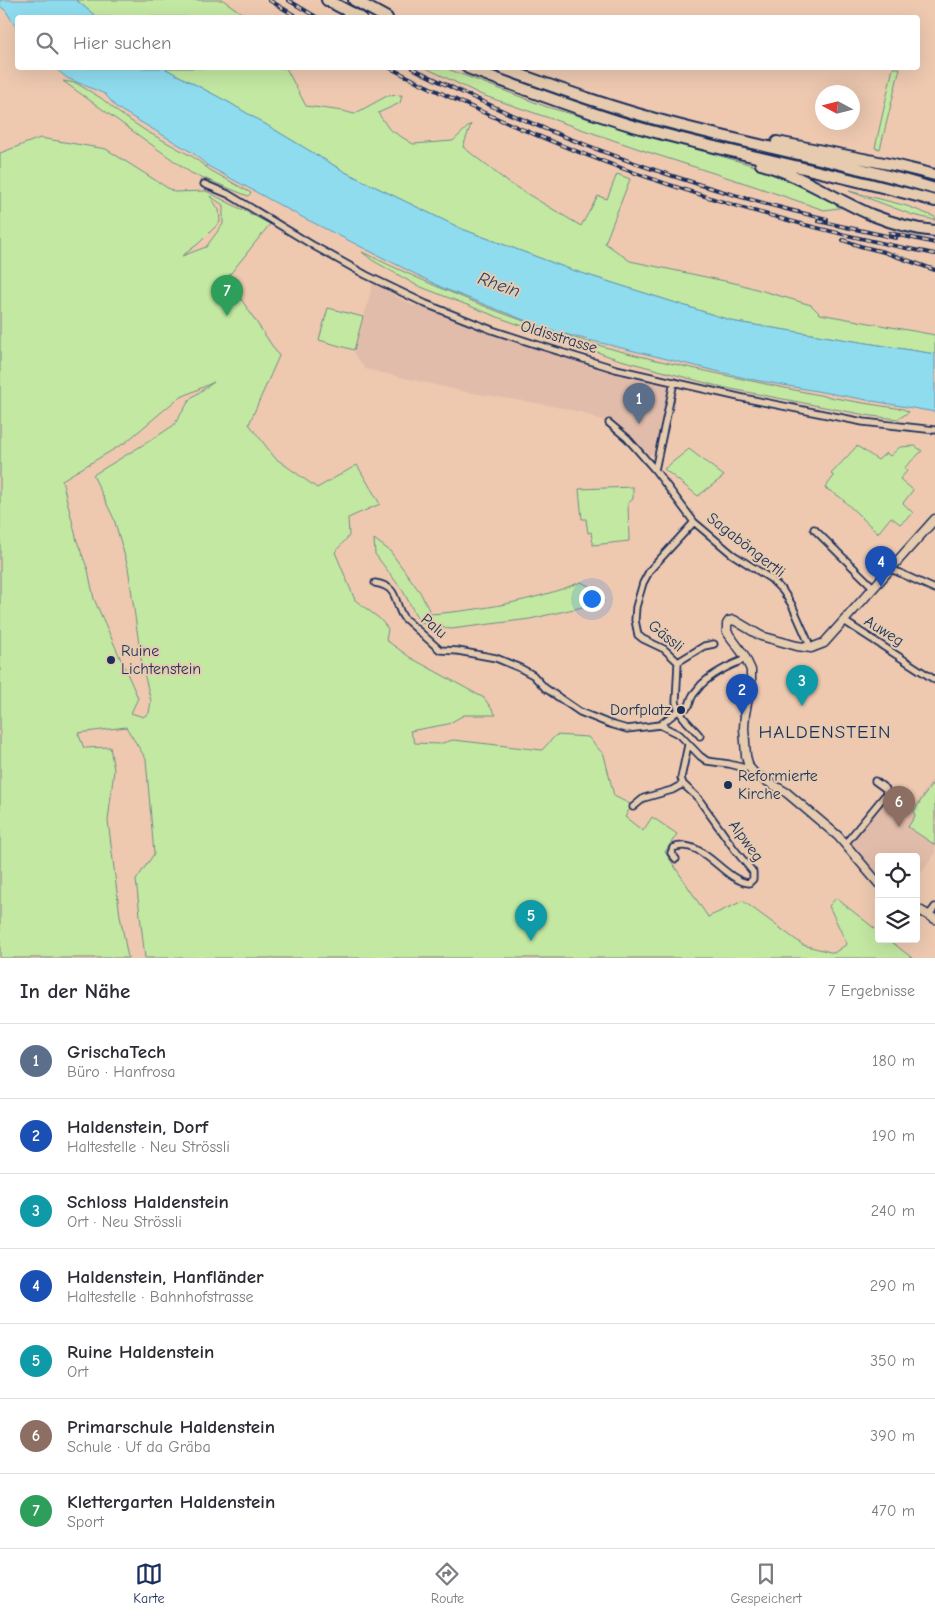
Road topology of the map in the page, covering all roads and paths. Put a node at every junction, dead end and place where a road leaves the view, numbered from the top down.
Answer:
1 (327, 0) edge
2 (354, 0) edge
3 (355, 15) edge
4 (382, 15) edge
5 (473, 70) edge
6 (508, 70) edge
7 (677, 125) junction
8 (694, 142) junction
9 (935, 175) edge
10 (204, 184) dead end
11 (935, 189) edge
12 (935, 201) edge
13 (935, 231) edge
14 (674, 382) junction
15 (609, 423) dead end
16 (935, 430) edge
17 (655, 470) junction
18 (935, 519) edge
19 (694, 522) junction
20 (814, 529) dead end
21 (890, 569) junction
22 (375, 582) dead end
23 (874, 588) junction
24 (935, 589) edge
25 (844, 621) junction
26 (714, 644) dead end
27 (811, 648) junction
28 (746, 659) junction
29 (678, 662) junction
30 (935, 680) edge
31 (678, 710) junction
32 (660, 726) junction
33 (700, 736) dead end
34 (688, 745) junction
35 (750, 767) junction
36 (875, 781) dead end
37 (683, 784) junction
38 (633, 808) dead end
39 (845, 844) junction
40 (676, 859) dead end
41 (875, 879) edge
42 (935, 907) edge
43 (920, 910) edge
44 (932, 917) edge

1 - 3 highway
2 - 4 highway
5 - 8 highway
6 - 7 highway
7 - 9 highway
7 - 11 highway
8 - 12 highway
8 - 13 highway
10 - 14 street, Oldisstrasse
14 - 16 street, Oldisstrasse
14 - 17 street
15 - 17 street, Sagaböngertli
17 - 19 street, Sagaböngertli
18 - 21 street
19 - 27 street, Sagaböngertli
19 - 29 street, Gässli
20 - 23 street
21 - 23 street
21 - 24 street
22 - 32 street, Palu
23 - 25 street
25 - 27 street
25 - 30 street, Auweg
26 - 29 street
27 - 28 street
28 - 31 street
28 - 35 street
29 - 31 street, Gässli
31 - 32 street
31 - 33 street
32 - 34 street
34 - 35 street
34 - 37 street
35 - 39 street
36 - 39 street
37 - 38 street
37 - 40 street, Alpweg
39 - 41 street
42 - 44 street
43 - 44 street

